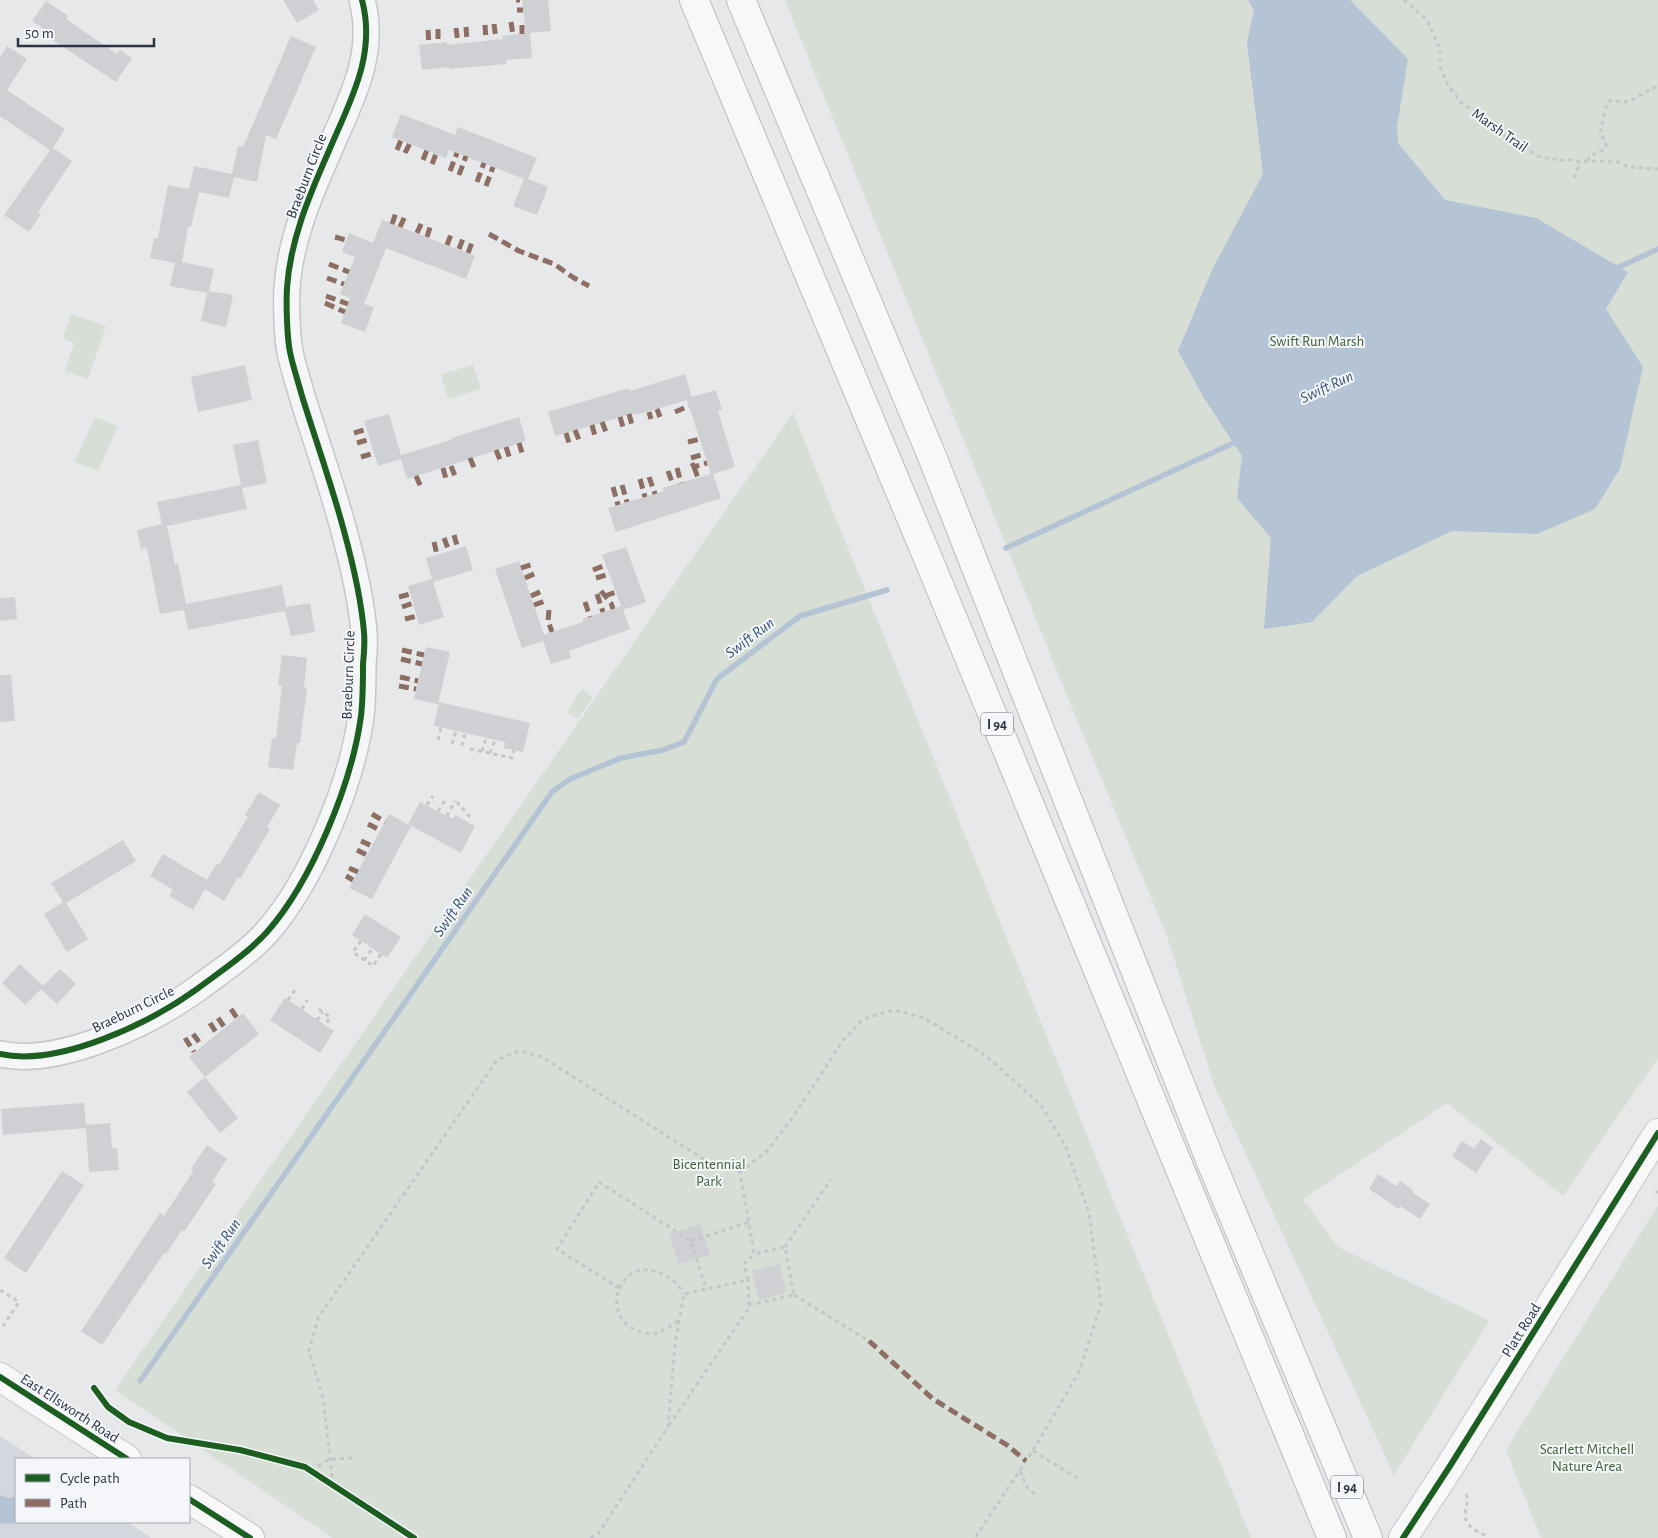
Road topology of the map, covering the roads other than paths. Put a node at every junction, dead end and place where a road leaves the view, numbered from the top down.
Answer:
1 (362, 0) edge
2 (694, 0) edge
3 (741, 0) edge
4 (0, 1054) edge
5 (1658, 1133) edge
6 (0, 1378) edge
7 (125, 1458) edge
8 (190, 1500) edge
9 (250, 1538) edge
10 (1332, 1538) edge
11 (1368, 1538) edge
12 (1402, 1538) edge

1 - 4 street, Braeburn Circle
2 - 10 main road, I 94
3 - 11 main road, I 94
5 - 12 main road, Platt Road
6 - 7 main road, East Ellsworth Road
8 - 9 main road

